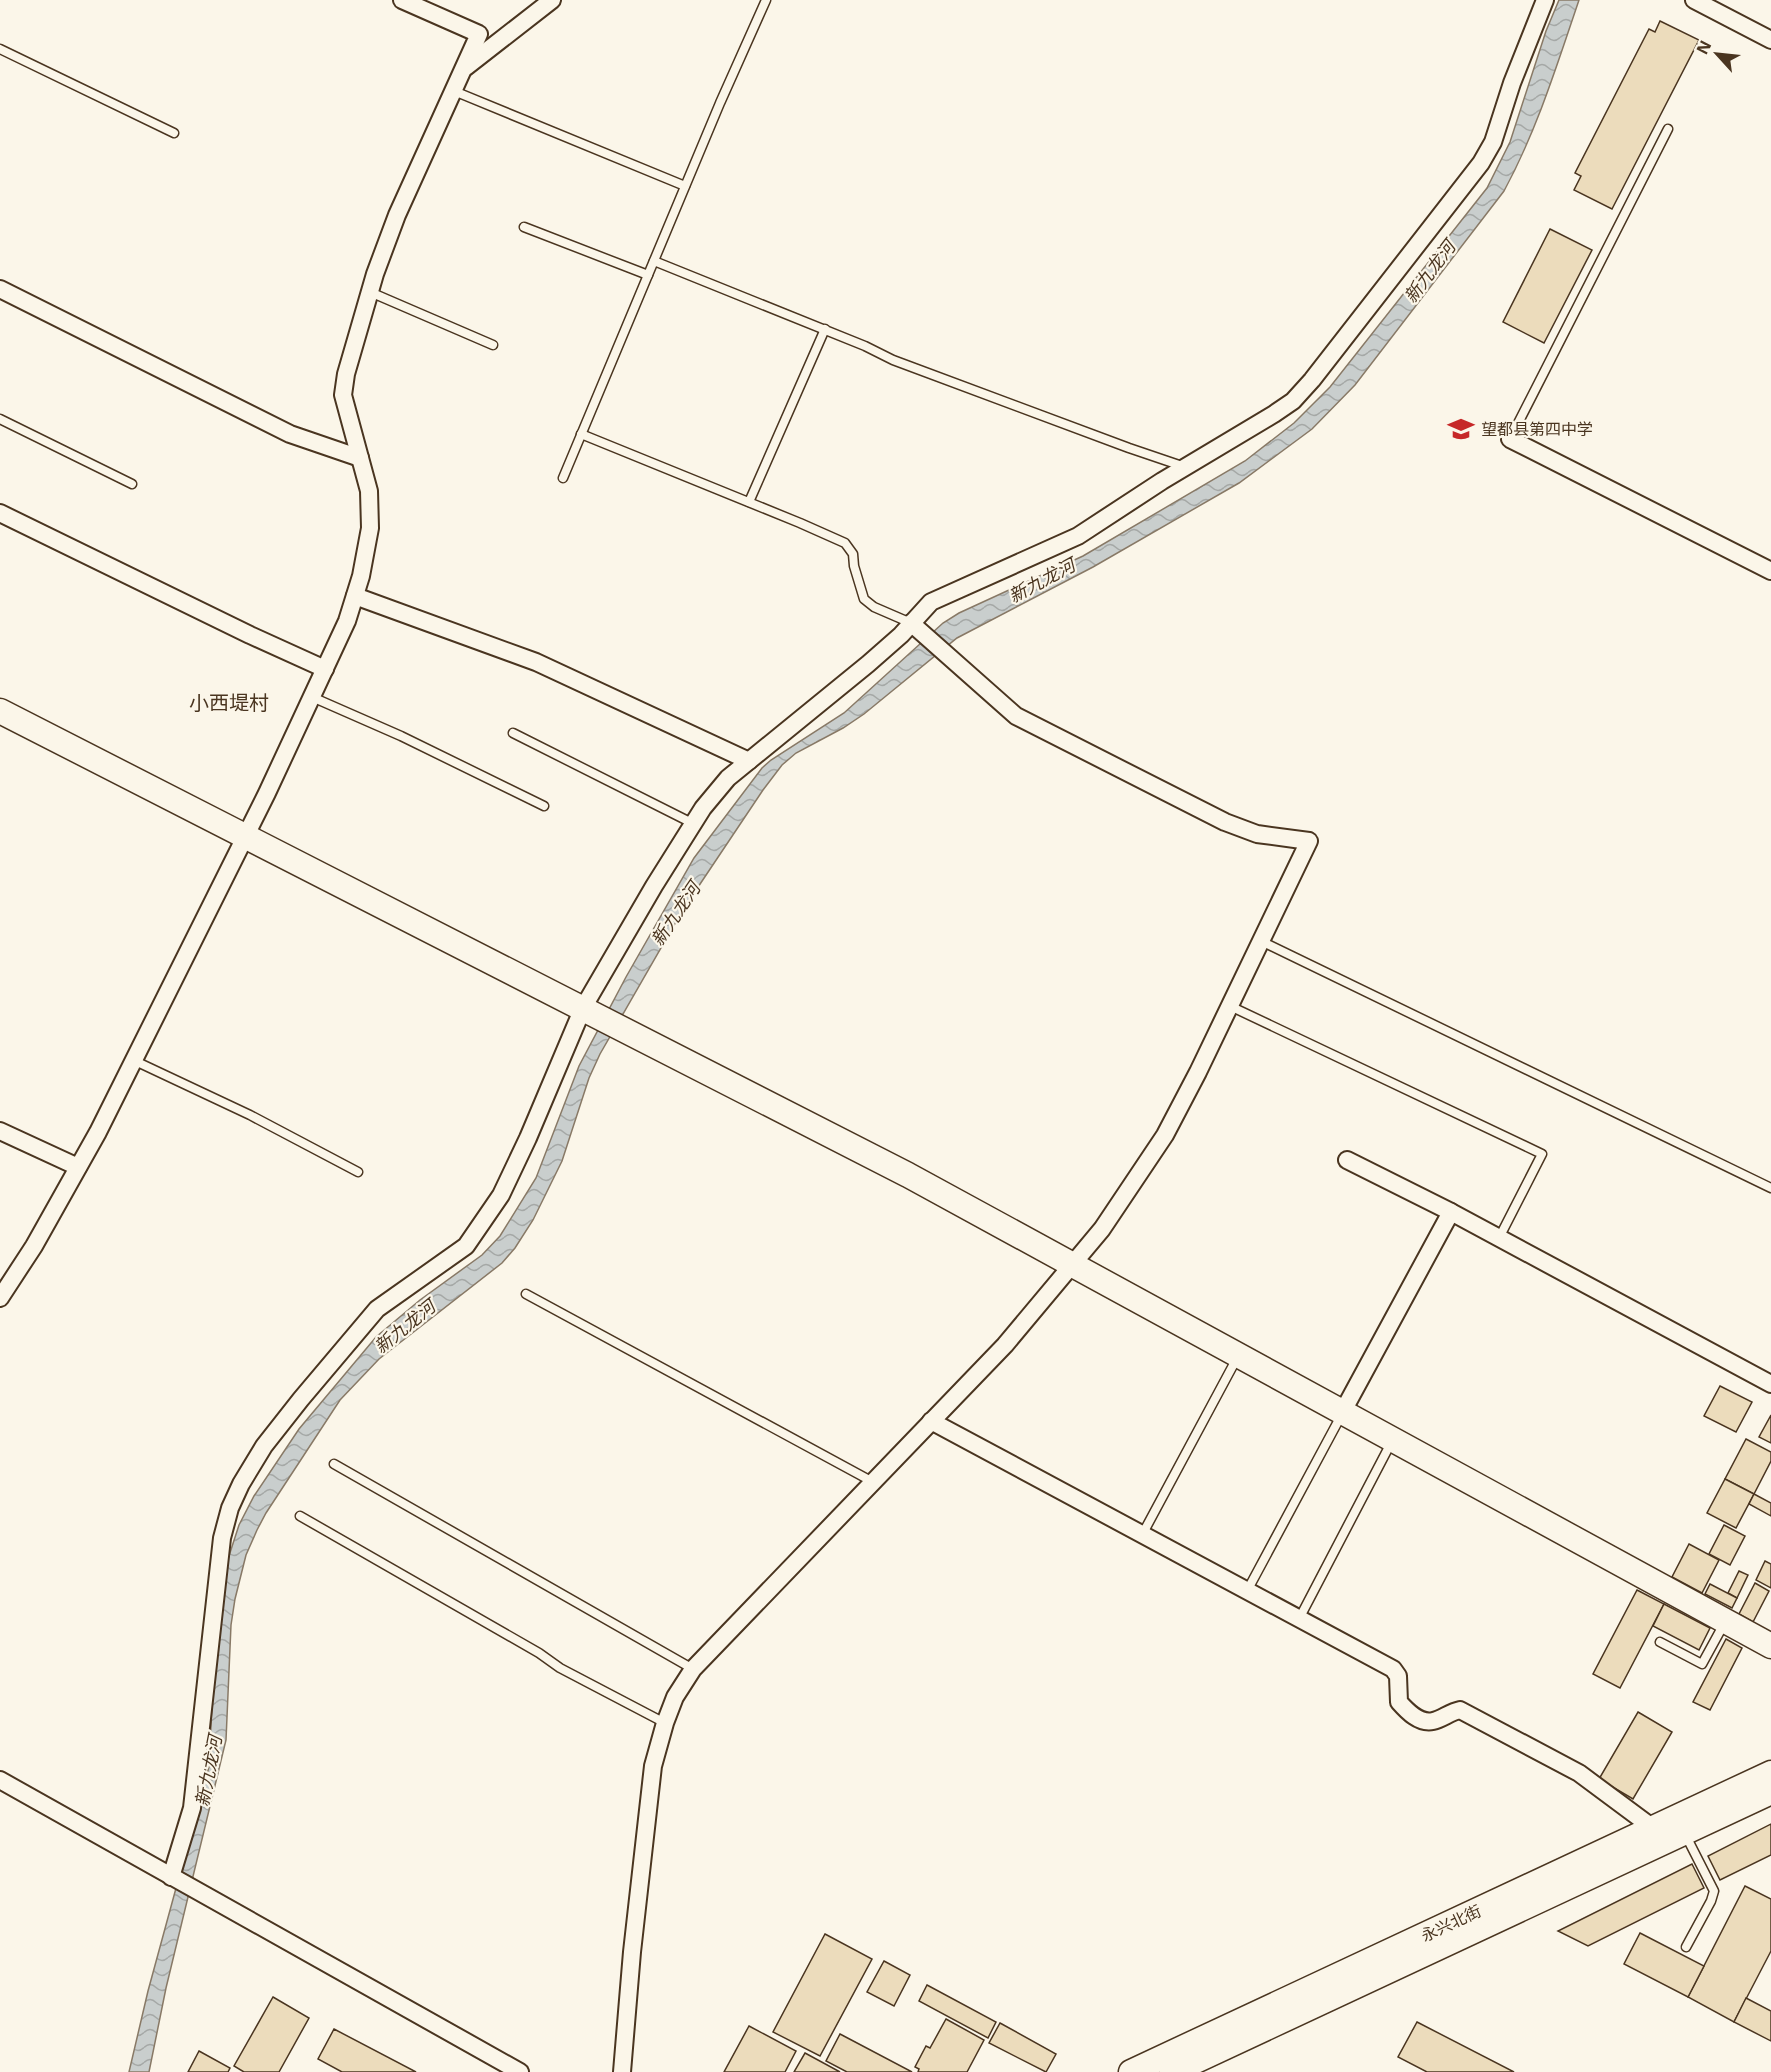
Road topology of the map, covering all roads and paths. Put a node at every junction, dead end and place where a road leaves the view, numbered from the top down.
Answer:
1 (402, 0) edge
2 (552, 0) edge
3 (766, 0) edge
4 (1545, 0) edge
5 (1694, 0) edge
6 (1771, 40) edge
7 (0, 49) edge
8 (463, 69) junction
9 (454, 91) junction
10 (1668, 129) dead end
11 (174, 133) dead end
12 (685, 186) junction
13 (524, 227) dead end
14 (654, 261) junction
15 (648, 275) junction
16 (0, 289) edge
17 (370, 292) junction
18 (825, 330) junction
19 (493, 345) dead end
20 (0, 419) edge
21 (582, 434) junction
22 (1510, 439) joint
23 (360, 458) junction
24 (1185, 467) junction
25 (563, 478) dead end
26 (132, 484) dead end
27 (749, 502) junction
28 (0, 513) edge
29 (1771, 571) edge
30 (355, 596) junction
31 (911, 623) junction
32 (325, 669) junction
33 (312, 697) junction
34 (0, 711) edge
35 (513, 733) dead end
36 (749, 761) junction
37 (544, 806) dead end
38 (694, 824) junction
39 (246, 836) junction
40 (1261, 941) junction
41 (1230, 1006) junction
42 (583, 1008) junction
43 (134, 1060) junction
44 (0, 1131) edge
45 (1347, 1160) dead end
46 (78, 1167) junction
47 (357, 1172) dead end
48 (1771, 1188) edge
49 (1451, 1212) junction
50 (1499, 1238) junction
51 (1072, 1265) junction
52 (2, 1291) edge
53 (526, 1294) dead end
54 (1238, 1356) junction
55 (1771, 1384) edge
56 (1342, 1413) junction
57 (931, 1421) junction
58 (1392, 1441) junction
59 (334, 1464) dead end
60 (873, 1482) junction
61 (300, 1515) dead end
62 (1142, 1535) junction
63 (1246, 1591) junction
64 (1299, 1619) junction
65 (1725, 1621) junction
66 (1660, 1642) dead end
67 (1771, 1646) edge
68 (693, 1669) junction
69 (664, 1723) junction
70 (1771, 1773) edge
71 (0, 1780) edge
72 (1771, 1792) edge
73 (1653, 1828) junction
74 (1684, 1832) junction
75 (171, 1877) junction
76 (1686, 1947) dead end
77 (520, 2072) edge
78 (622, 2072) edge
79 (1131, 2072) edge
80 (1172, 2072) edge

1 - 8 street
2 - 8 street
3 - 12 lane
4 - 24 street
5 - 6 street
7 - 11 lane
8 - 9 street
9 - 12 lane
9 - 17 street
10 - 22 lane
12 - 14 lane
13 - 15 lane
14 - 15 lane
14 - 18 lane
15 - 21 lane
16 - 23 street
17 - 19 lane
17 - 23 street
18 - 24 lane
18 - 27 lane
20 - 26 lane
21 - 25 lane
21 - 27 lane
22 - 29 street
23 - 30 street
24 - 31 street
27 - 31 lane
28 - 32 street
30 - 32 street
30 - 36 street
31 - 36 street
31 - 40 street
32 - 33 street
33 - 37 lane
33 - 39 street
34 - 39 street
35 - 38 lane
36 - 38 street
38 - 42 street
39 - 42 street
39 - 43 street
40 - 41 street
40 - 48 lane
41 - 50 lane
41 - 51 street
42 - 51 street
42 - 75 street
43 - 46 street
43 - 47 lane
44 - 46 street
45 - 49 street
46 - 52 street
49 - 50 street
49 - 56 street
50 - 55 street
51 - 54 street
51 - 57 street
53 - 60 lane
54 - 56 street
54 - 62 lane
56 - 58 street
56 - 63 lane
57 - 60 street
57 - 62 street
58 - 64 lane
58 - 65 street
59 - 68 lane
60 - 68 street
61 - 69 lane
62 - 63 street
63 - 64 street
64 - 73 street
65 - 66 lane
65 - 67 street
68 - 69 street
69 - 78 street
70 - 73 street, 永兴北街
71 - 75 street
72 - 74 street, 永兴北街
73 - 79 street, 永兴北街
74 - 76 lane
74 - 80 street, 永兴北街
75 - 77 street

